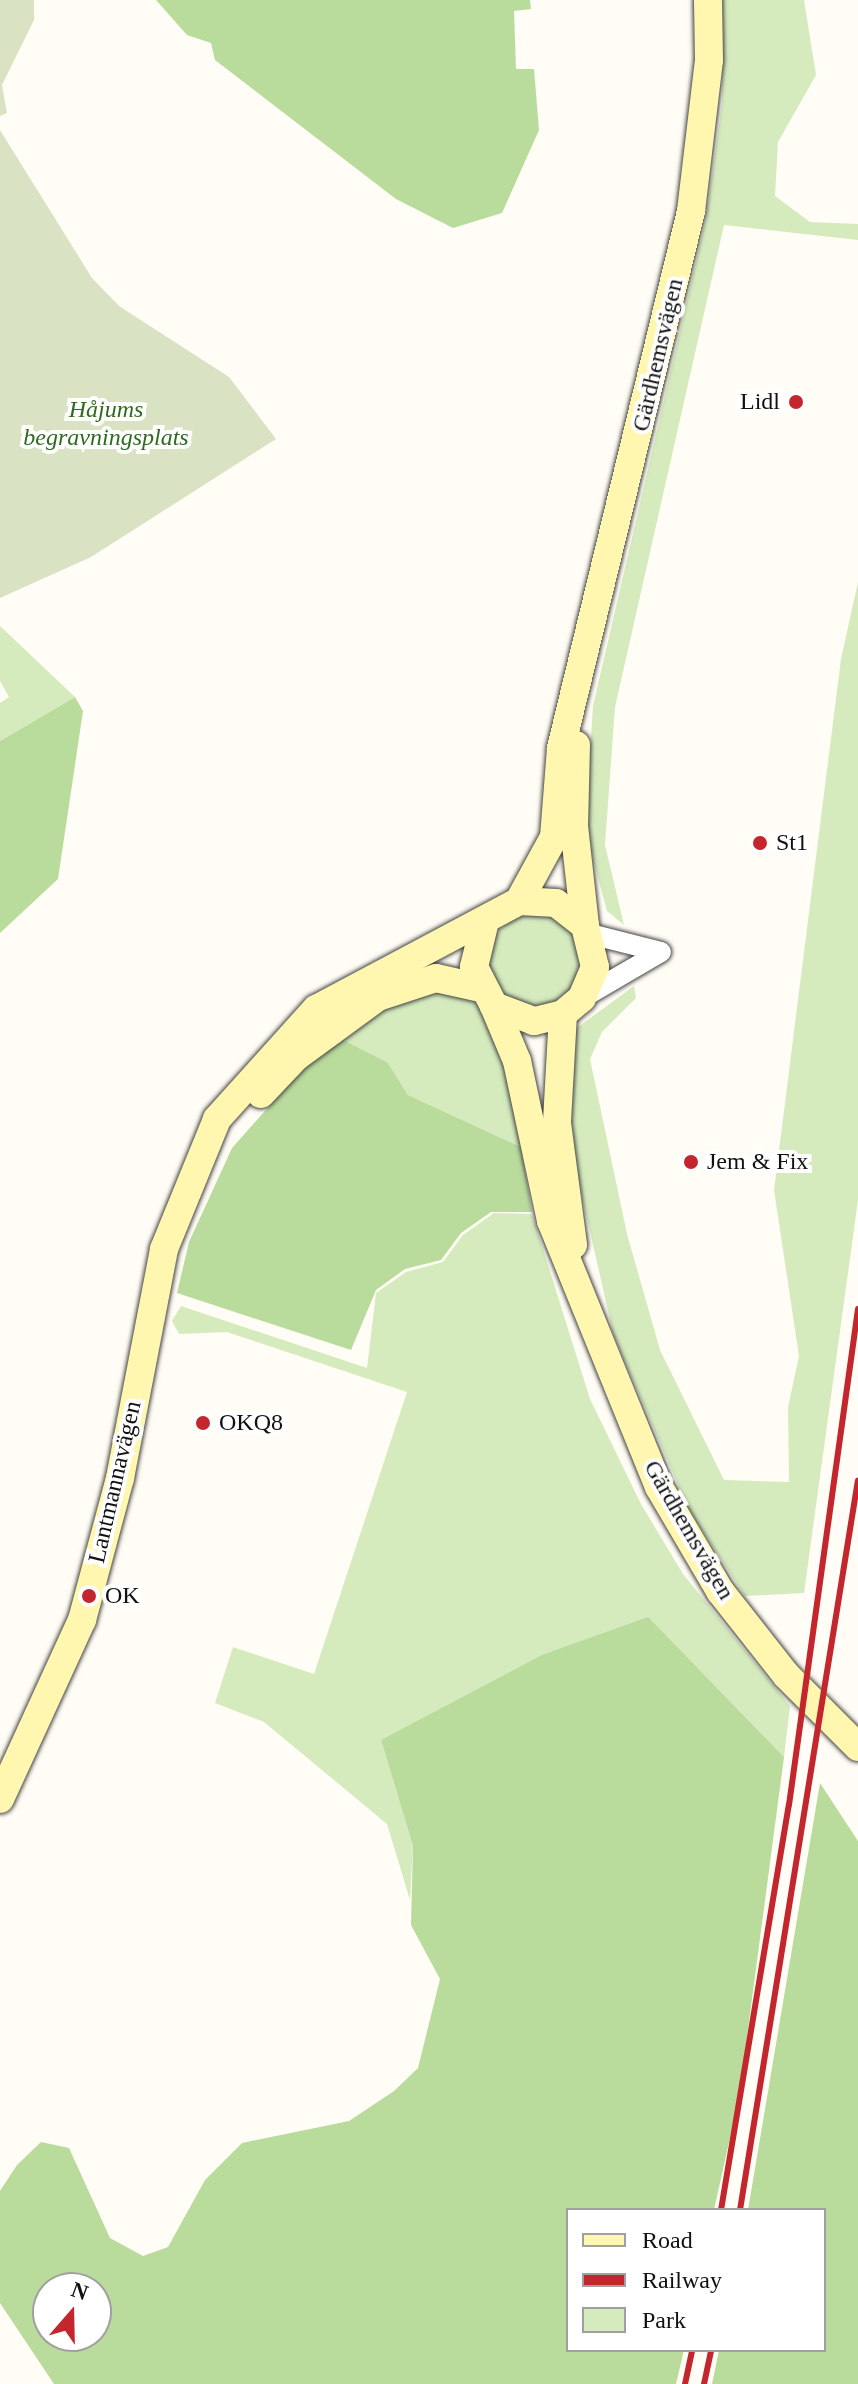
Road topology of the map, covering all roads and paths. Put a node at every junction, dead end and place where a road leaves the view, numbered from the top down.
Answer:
1 (708, 0) edge
2 (574, 704) junction
3 (519, 901) junction
4 (484, 925) junction
5 (587, 930) junction
6 (487, 997) junction
7 (572, 1006) junction
8 (203, 1156) junction
9 (576, 1277) junction
10 (858, 1747) edge
11 (0, 1799) edge

1 - 2 main road, Gärdhemsvägen
2 - 3 main road, Gärdhemsvägen
2 - 5 main road, Gärdhemsvägen
3 - 4 main road
3 - 5 main road
4 - 6 main road
4 - 8 main road, Lantmannavägen
5 - 7 main road
5 - 7 street
6 - 7 main road
6 - 8 main road, Lantmannavägen
6 - 9 main road, Gärdhemsvägen
7 - 9 main road, Gärdhemsvägen
8 - 11 main road, Lantmannavägen
9 - 10 main road, Gärdhemsvägen

